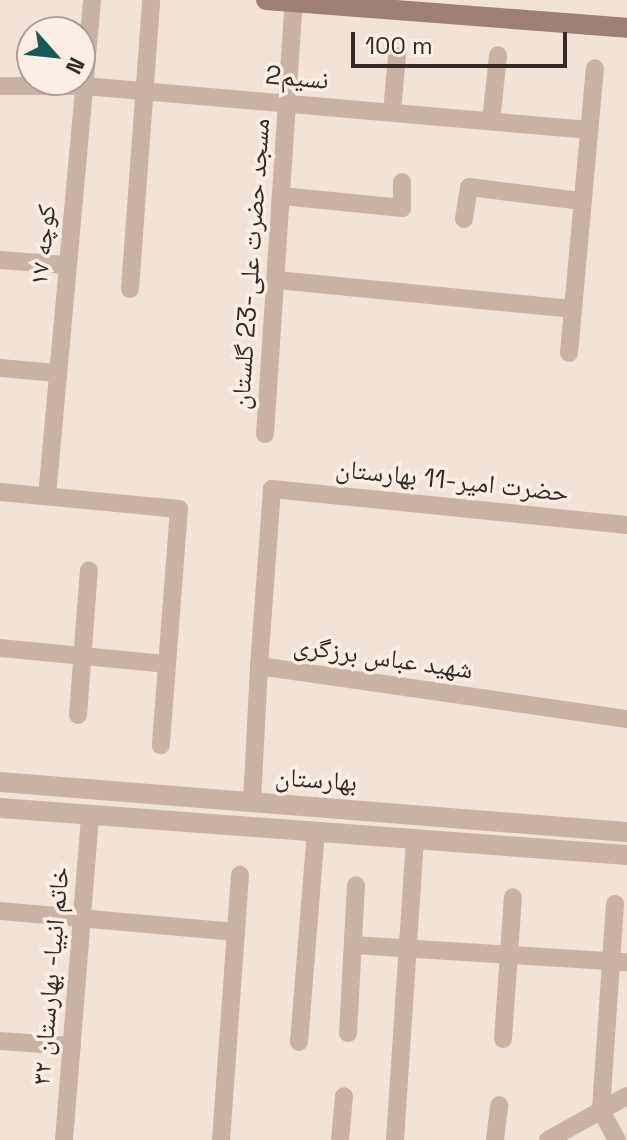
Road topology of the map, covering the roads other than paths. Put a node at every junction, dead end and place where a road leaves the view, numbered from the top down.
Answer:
1 (151, 0) edge
2 (266, 0) edge
3 (294, 2) junction
4 (627, 28) edge
5 (498, 55) dead end
6 (397, 56) dead end
7 (595, 68) dead end
8 (96, 87) edge
9 (144, 93) junction
10 (84, 96) edge
11 (288, 103) junction
12 (392, 112) junction
13 (491, 121) junction
14 (589, 130) junction
15 (402, 182) dead end
16 (282, 196) junction
17 (582, 201) junction
18 (464, 219) dead end
19 (0, 260) edge
20 (66, 265) junction
21 (277, 280) junction
22 (130, 289) dead end
23 (572, 309) junction
24 (569, 353) dead end
25 (0, 368) edge
26 (57, 373) junction
27 (265, 434) dead end
28 (272, 489) joint
29 (0, 492) edge
30 (47, 496) junction
31 (627, 525) edge
32 (89, 570) dead end
33 (0, 648) edge
34 (82, 656) junction
35 (167, 664) junction
36 (259, 666) junction
37 (78, 715) dead end
38 (627, 719) edge
39 (161, 745) dead end
40 (0, 782) edge
41 (92, 789) junction
42 (252, 801) junction
43 (0, 808) edge
44 (417, 814) junction
45 (90, 815) junction
46 (316, 831) junction
47 (627, 832) edge
48 (415, 839) junction
49 (627, 855) edge
50 (240, 875) dead end
51 (356, 885) dead end
52 (513, 897) dead end
53 (615, 904) dead end
54 (0, 911) edge
55 (82, 919) junction
56 (236, 932) junction
57 (353, 945) junction
58 (409, 948) junction
59 (509, 954) junction
60 (619, 961) edge
61 (348, 1033) dead end
62 (503, 1039) dead end
63 (0, 1041) edge
64 (299, 1042) dead end
65 (72, 1046) junction
66 (344, 1096) dead end
67 (627, 1096) edge
68 (499, 1105) dead end
69 (601, 1111) junction
70 (64, 1140) edge
71 (221, 1140) edge
72 (340, 1140) edge
73 (395, 1140) edge
74 (495, 1140) edge
75 (548, 1140) edge
76 (617, 1140) edge

1 - 9 street
2 - 3 main road
3 - 4 main road
3 - 11 street, مسجد حضرت علی-23 گلستان
5 - 13 street
6 - 12 street
7 - 14 street
8 - 9 street, نسیم2
9 - 11 street, نسیم2
9 - 22 street
10 - 20 street, کوچه ۱۷
11 - 12 street, نسیم2
11 - 16 street, مسجد حضرت علی-23 گلستان
12 - 13 street, نسیم2
13 - 14 street, نسیم2
14 - 17 street
15 - 16 street
16 - 21 street, مسجد حضرت علی-23 گلستان
17 - 18 street
17 - 23 street
19 - 20 street
20 - 26 street, کوچه ۱۷
21 - 23 street
21 - 27 street, مسجد حضرت علی-23 گلستان
23 - 24 street
25 - 26 street
26 - 30 street, کوچه ۱۷
28 - 31 street, حضرت امیر-11 بهارستان
28 - 36 street, شهید عباس برزگری
29 - 30 street
30 - 35 street
32 - 34 street
33 - 34 street
34 - 35 street
34 - 37 street
35 - 39 street
36 - 38 street, شهید عباس برزگری
36 - 42 street
40 - 41 street, بهارستان
41 - 42 street, بهارستان
41 - 45 street
42 - 44 street, بهارستان
43 - 45 street, بهارستان
44 - 47 street, بهارستان
44 - 48 street
45 - 46 street, بهارستان
45 - 55 street, خاتم انبیا- بهارستان ۳۲
46 - 48 street, بهارستان
46 - 64 street
48 - 49 street, بهارستان
48 - 58 street
50 - 56 street
51 - 57 street
52 - 59 street
53 - 60 street
54 - 55 street
55 - 56 street
55 - 65 street, خاتم انبیا- بهارستان ۳۲
56 - 71 street
57 - 58 street
57 - 61 street
58 - 59 street
58 - 73 street
59 - 60 street
59 - 62 street
60 - 69 street
63 - 65 street
65 - 70 street, خاتم انبیا- بهارستان ۳۲
66 - 72 street
67 - 69 street
68 - 74 street
69 - 75 street
69 - 76 street

